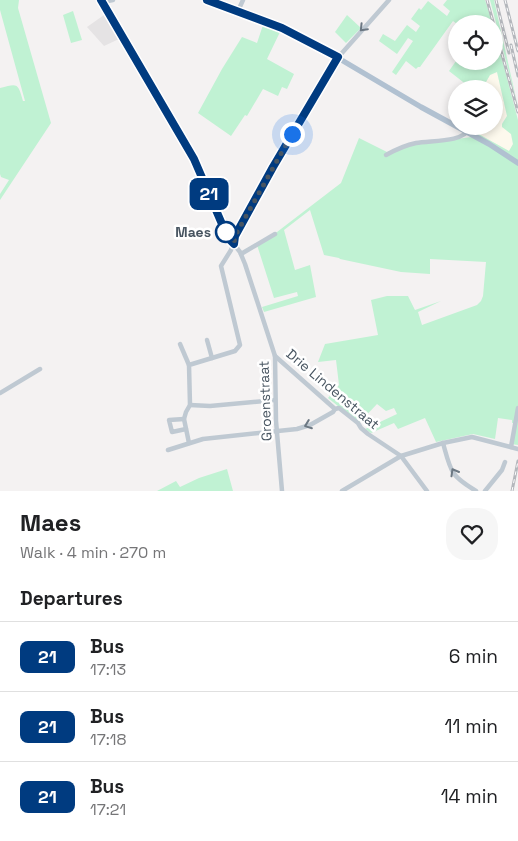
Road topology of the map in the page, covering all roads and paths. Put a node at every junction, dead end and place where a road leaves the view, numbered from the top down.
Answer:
1 (113, 0) edge
2 (207, 0) edge
3 (244, 0) edge
4 (389, 0) edge
5 (102, 1) edge
6 (238, 11) junction
7 (338, 57) junction
8 (448, 121) edge
9 (463, 135) edge
10 (474, 135) edge
11 (386, 155) dead end
12 (518, 163) edge
13 (274, 234) dead end
14 (234, 244) junction
15 (241, 254) junction
16 (207, 340) dead end
17 (180, 344) dead end
18 (275, 356) junction
19 (212, 358) junction
20 (189, 365) junction
21 (40, 369) dead end
22 (0, 393) edge
23 (275, 400) junction
24 (190, 405) junction
25 (518, 408) edge
26 (334, 409) junction
27 (184, 419) junction
28 (186, 429) junction
29 (277, 432) junction
30 (189, 443) junction
31 (443, 443) junction
32 (512, 447) junction
33 (518, 449) edge
34 (168, 450) dead end
35 (401, 456) junction
36 (505, 462) dead end
37 (282, 491) edge
38 (342, 491) edge
39 (427, 491) edge
40 (476, 491) edge
41 (486, 491) edge

1 - 5 street
2 - 6 main road
3 - 6 street
4 -> 7 street
5 - 14 street, Groenstraat
6 - 7 main road
7 - 8 main road
7 - 14 street
9 - 11 street
10 - 12 main road
13 - 15 street
14 - 15 street, Groenstraat
14 - 19 street
15 - 18 street, Groenstraat
16 - 19 street
17 - 20 street
18 - 23 street, Groenstraat
18 - 26 street, Drie Lindenstraat
19 - 20 street
20 - 24 street
21 - 22 street
23 - 24 street
23 - 29 street, Groenstraat
24 - 27 street
25 - 32 street
26 -> 29 street
26 - 35 street, Drie Lindenstraat
27 - 28 street
27 - 28 street
28 - 30 street
29 - 30 street
29 - 37 street, Groenstraat
30 - 34 street
31 - 32 street
31 - 35 street
40 -> 31 street
32 - 33 street
35 - 38 street
35 - 39 street, Drie Lindenstraat
36 - 41 street

